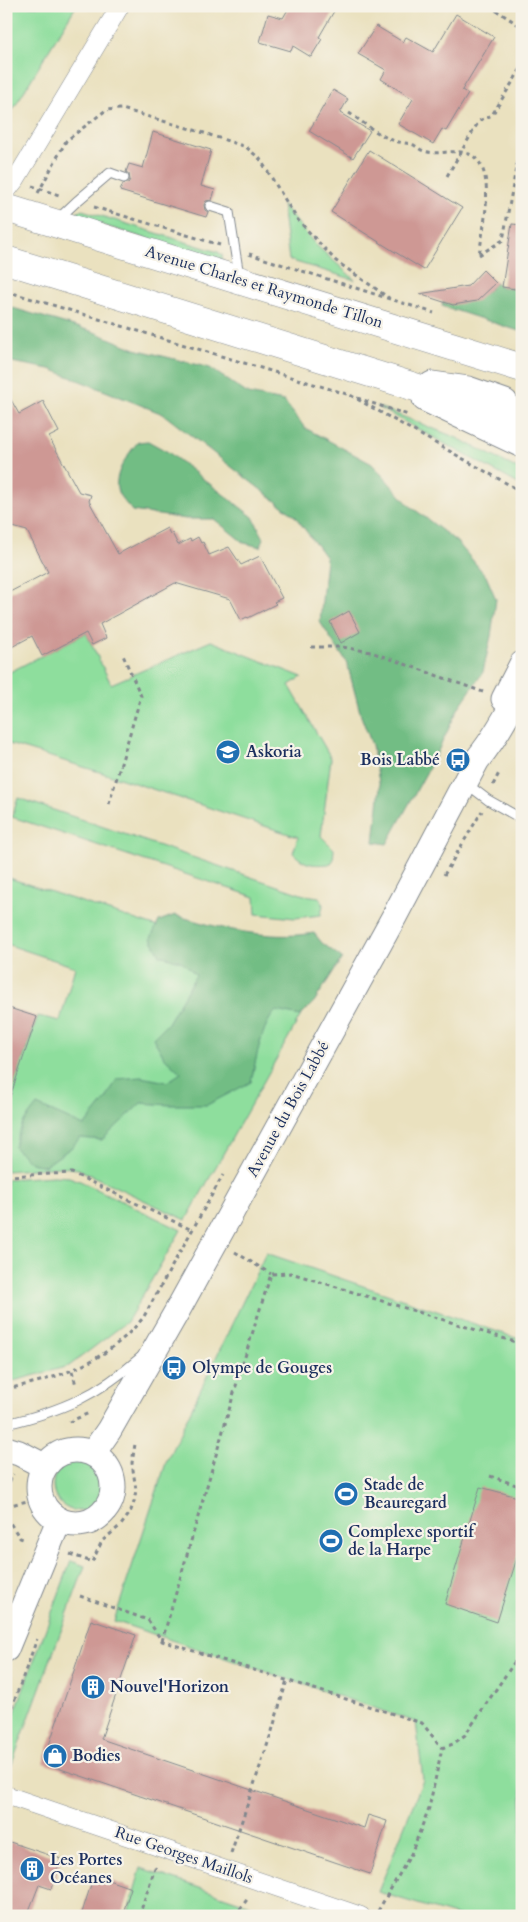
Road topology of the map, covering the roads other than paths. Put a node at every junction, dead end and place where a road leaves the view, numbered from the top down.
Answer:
1 (120, 6) edge
2 (124, 178) dead end
3 (11, 186) edge
4 (210, 206) dead end
5 (6, 208) edge
6 (44, 220) junction
7 (6, 260) edge
8 (240, 279) junction
9 (522, 368) edge
10 (383, 377) junction
11 (522, 408) edge
12 (522, 422) edge
13 (522, 445) edge
14 (522, 664) edge
15 (522, 686) edge
16 (476, 760) junction
17 (465, 782) junction
18 (522, 819) edge
19 (162, 1338) junction
20 (6, 1424) edge
21 (6, 1449) edge
22 (92, 1454) junction
23 (44, 1466) junction
24 (59, 1520) junction
25 (6, 1650) edge
26 (6, 1795) edge
27 (360, 1916) edge

1 - 3 street
2 - 6 lane
4 - 8 lane
5 - 6 main road, Avenue Charles et Raymonde Tillon
6 - 8 main road, Avenue Charles et Raymonde Tillon
7 - 10 main road
8 - 9 main road, Avenue Charles et Raymonde Tillon
10 - 11 street
10 - 12 main road
10 - 13 street
14 - 16 street, Avenue du Bois Labbé
15 - 16 street, Avenue du Bois Labbé
16 - 17 street, Avenue du Bois Labbé
17 - 18 lane
17 - 19 street, Avenue du Bois Labbé
19 - 20 lane
19 - 22 street, Avenue du Bois Labbé
21 - 23 street
22 - 23 street
22 - 24 street
23 - 24 street
24 - 25 street
26 - 27 street, Rue Georges Maillols

